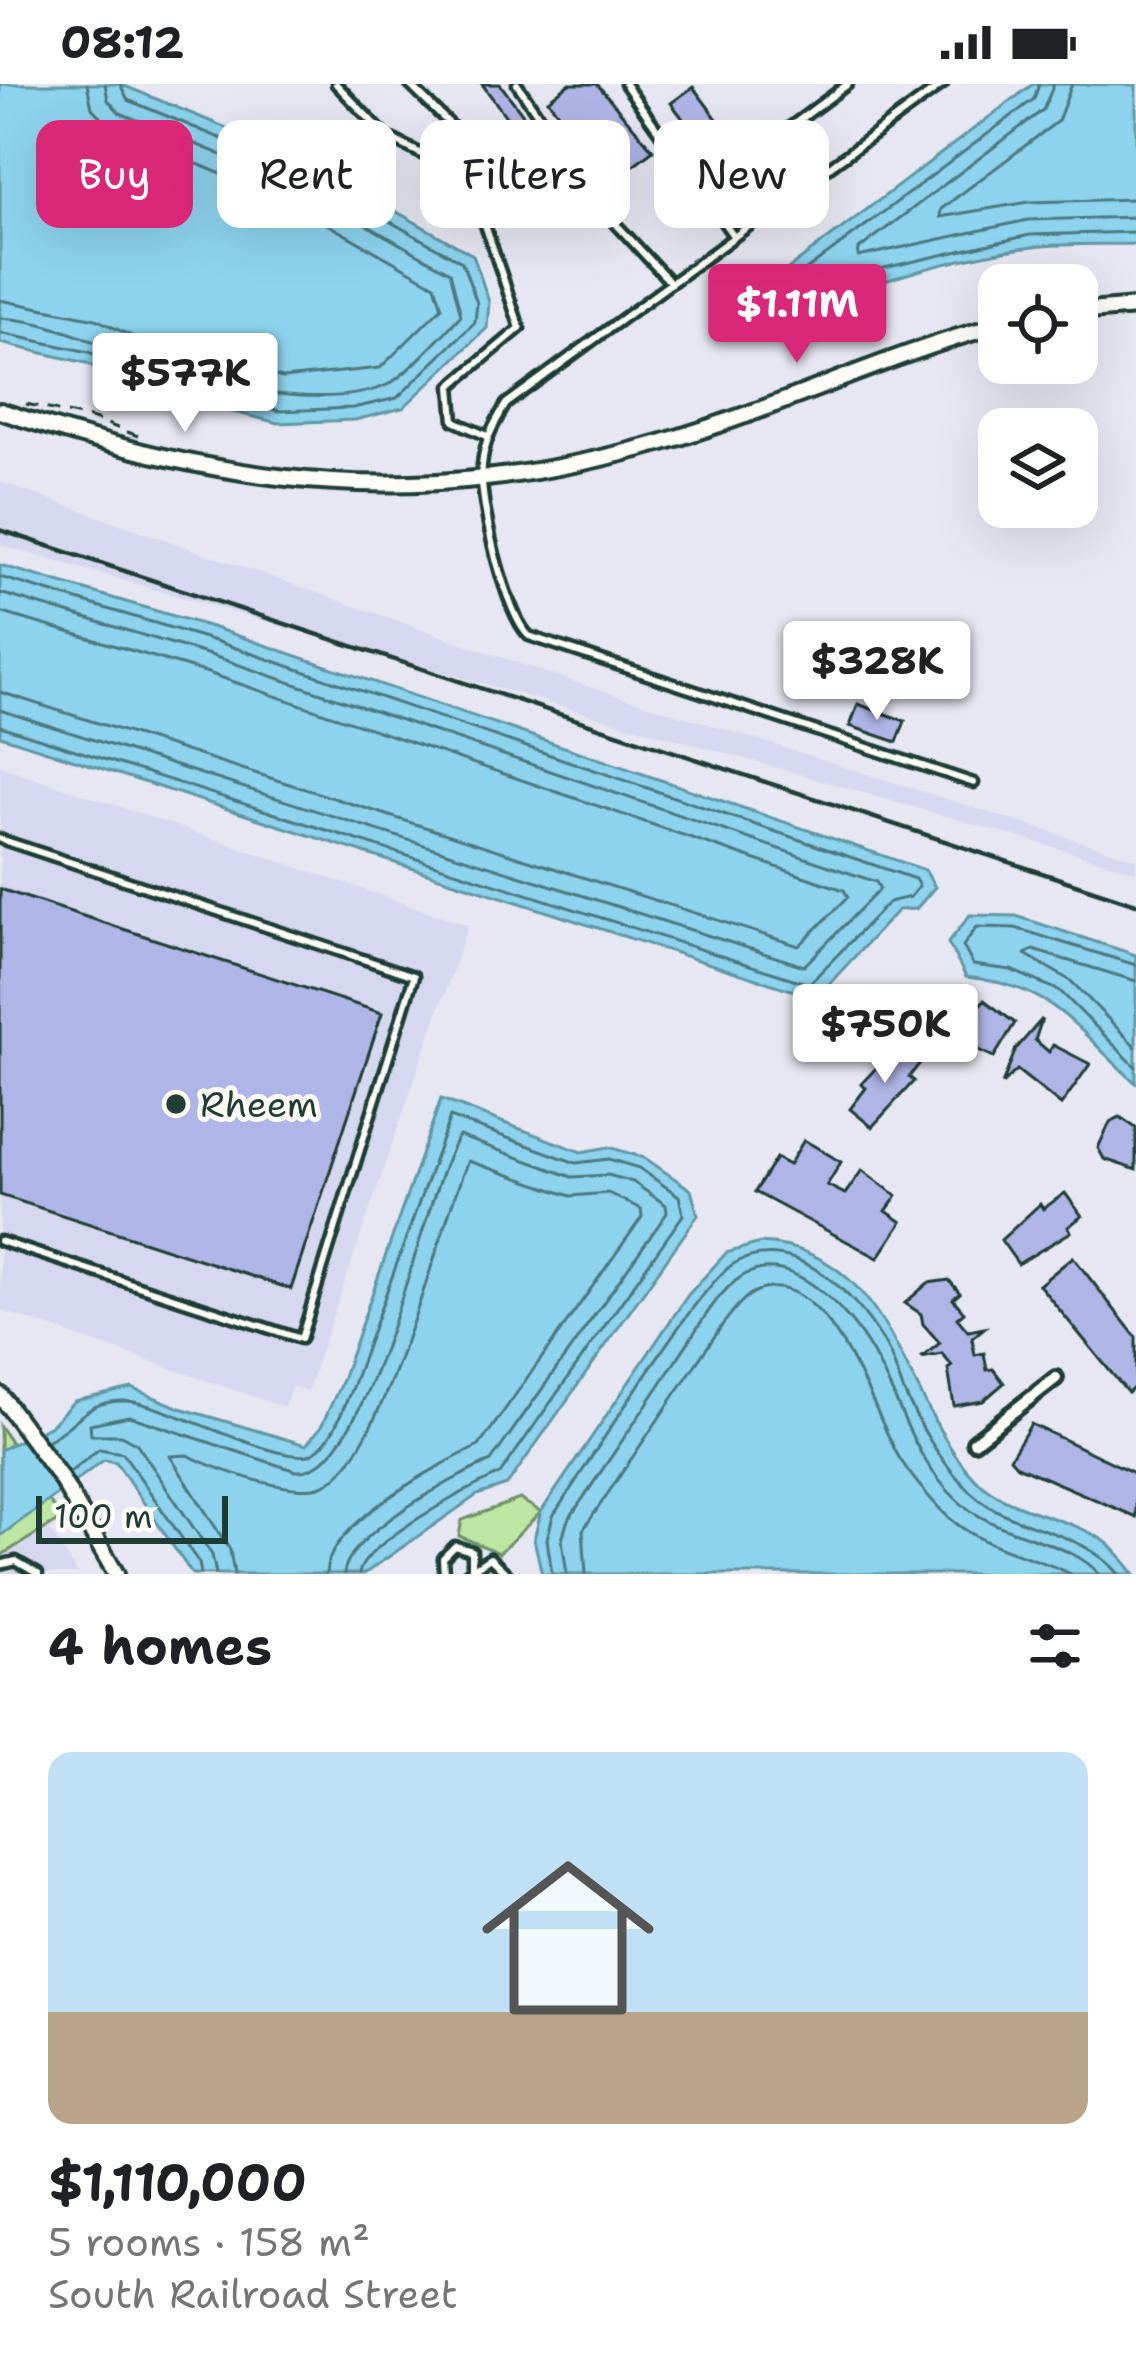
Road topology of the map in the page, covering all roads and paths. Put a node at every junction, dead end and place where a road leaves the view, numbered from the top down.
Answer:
1 (336, 84) edge
2 (409, 84) edge
3 (517, 84) edge
4 (626, 84) edge
5 (829, 84) edge
6 (848, 84) edge
7 (943, 84) edge
8 (836, 93) junction
9 (446, 120) edge
10 (542, 120) edge
11 (799, 120) edge
12 (654, 124) edge
13 (420, 153) edge
14 (487, 228) edge
15 (620, 228) edge
16 (728, 228) edge
17 (734, 237) junction
18 (671, 284) junction
19 (1136, 307) edge
20 (1098, 310) edge
21 (978, 331) edge
22 (0, 411) edge
23 (487, 436) junction
24 (481, 478) junction
25 (974, 783) dead end
26 (0, 839) edge
27 (0, 1240) edge
28 (1056, 1378) dead end
29 (0, 1395) edge
30 (974, 1442) dead end
31 (0, 1565) edge
32 (469, 1571) edge
33 (38, 1574) edge
34 (116, 1574) edge
35 (444, 1574) edge
36 (507, 1574) edge

1 - 13 lane
2 - 9 lane
3 - 10 lane
4 - 12 lane
5 - 8 lane
6 - 8 lane
7 - 17 lane
8 - 11 lane
14 - 23 lane
15 - 18 lane
16 - 17 lane
17 - 18 lane
18 - 23 lane
19 - 20 street
21 - 24 street
22 - 24 street
23 - 24 lane
24 - 25 lane
26 - 27 lane
28 - 30 street
29 - 34 street
31 - 33 lane
32 - 35 lane
32 - 36 lane

